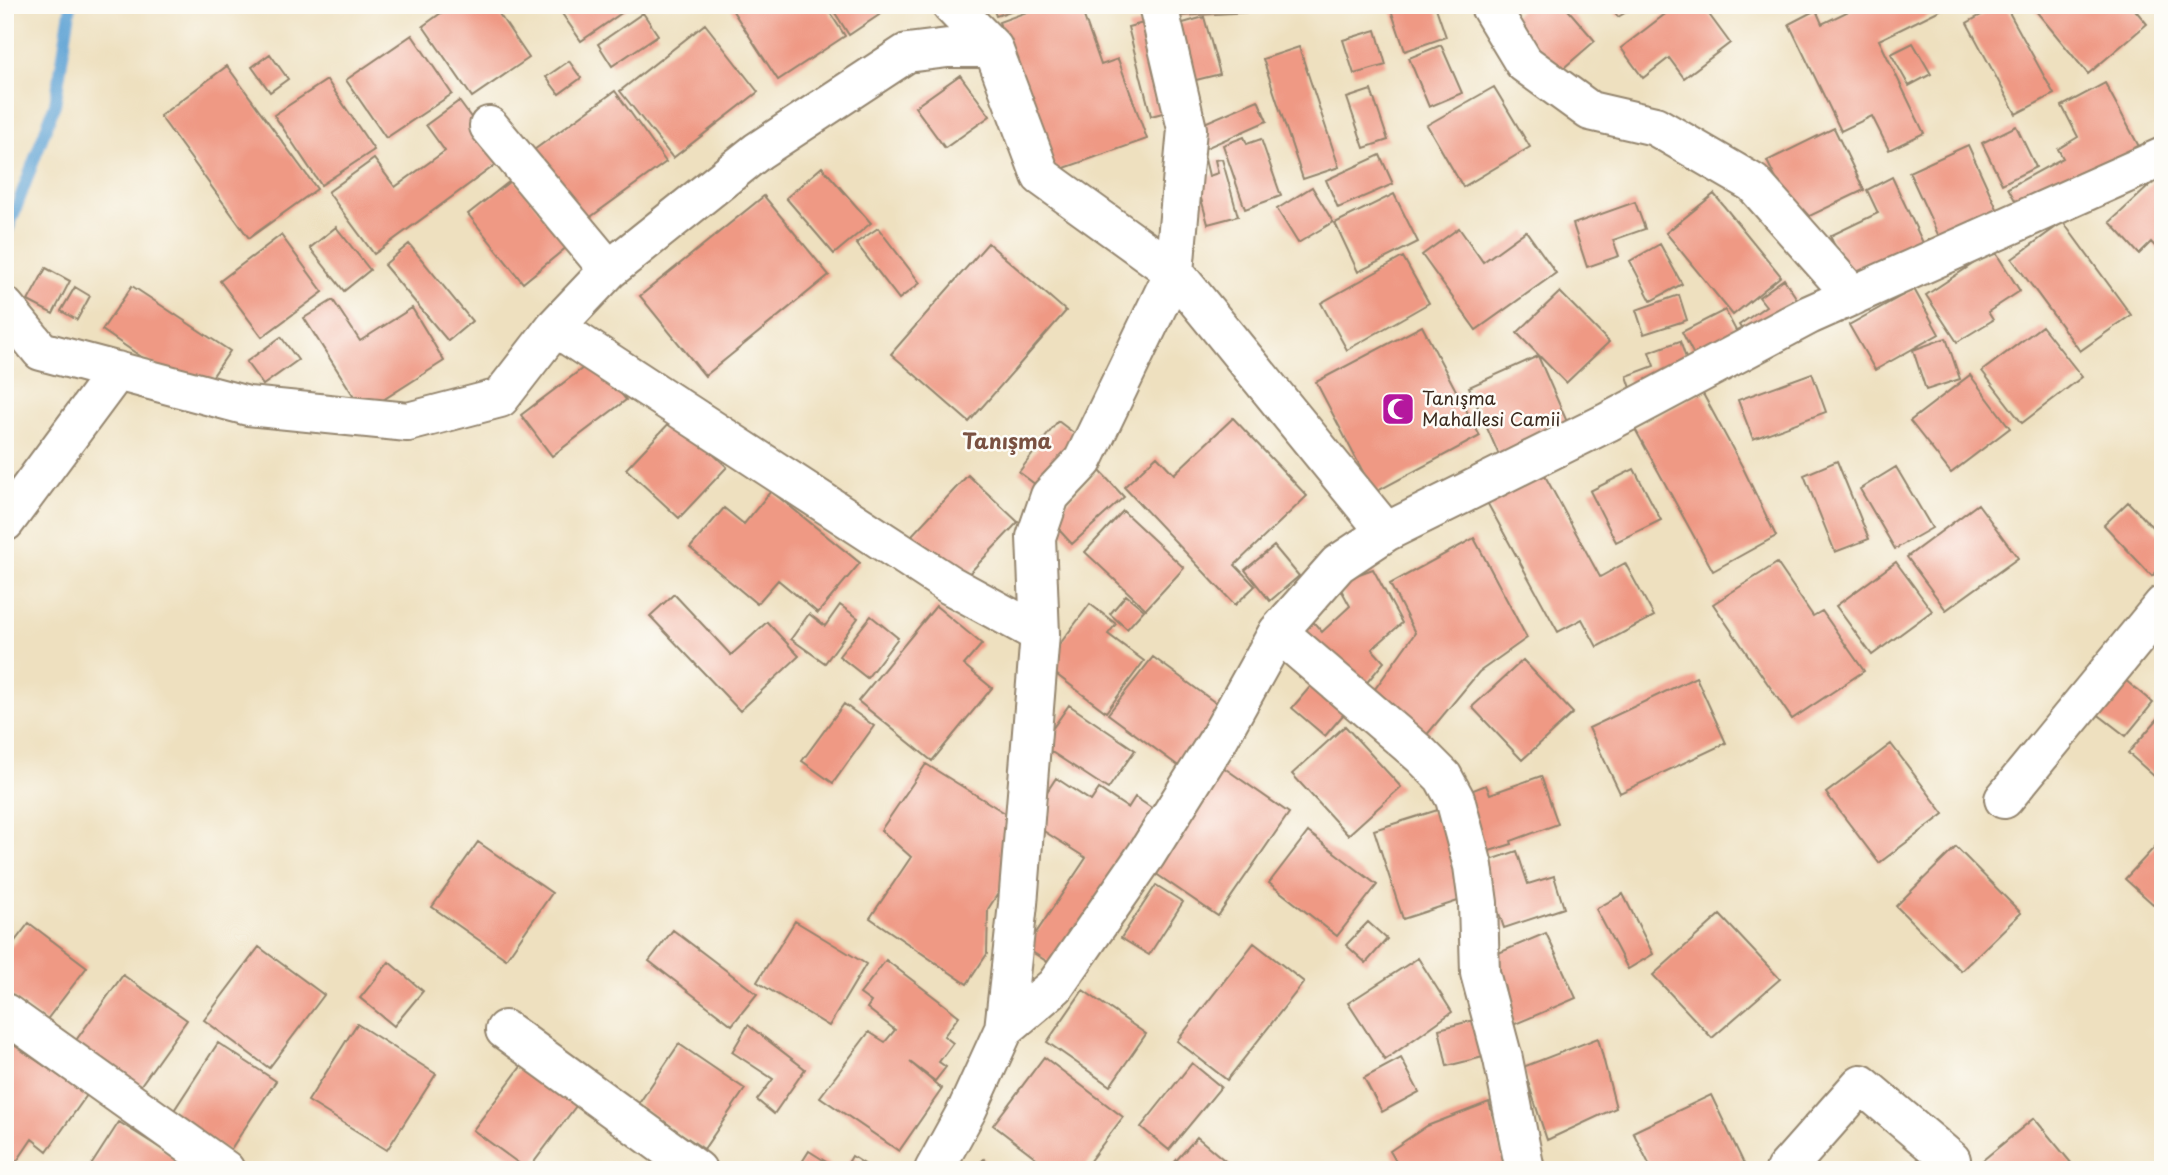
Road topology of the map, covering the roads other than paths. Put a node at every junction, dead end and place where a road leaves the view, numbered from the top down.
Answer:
1 (951, 5) edge
2 (1158, 5) edge
3 (1489, 5) edge
4 (993, 48) junction
5 (489, 126) dead end
6 (2163, 157) edge
7 (609, 270) junction
8 (1174, 272) junction
9 (1853, 296) junction
10 (5, 307) edge
11 (555, 327) junction
12 (117, 371) junction
13 (5, 522) edge
14 (1386, 532) junction
15 (2163, 605) edge
16 (1279, 632) junction
17 (1040, 634) junction
18 (2004, 799) dead end
19 (5, 1013) edge
20 (1004, 1029) junction
21 (505, 1030) dead end
22 (225, 1170) edge
23 (697, 1170) edge
24 (934, 1170) edge
25 (1525, 1170) edge
26 (1784, 1170) edge
27 (1945, 1170) edge

1 - 4 street
2 - 8 street
3 - 9 street
4 - 7 street
4 - 8 street
5 - 7 street
6 - 9 street
7 - 11 street
8 - 14 street
8 - 17 street
9 - 14 street
10 - 12 street
11 - 12 street
11 - 17 street
12 - 13 street
14 - 16 street
15 - 18 street
16 - 20 street
16 - 25 street
17 - 20 street
19 - 22 street
20 - 24 street
21 - 23 street
26 - 27 street

